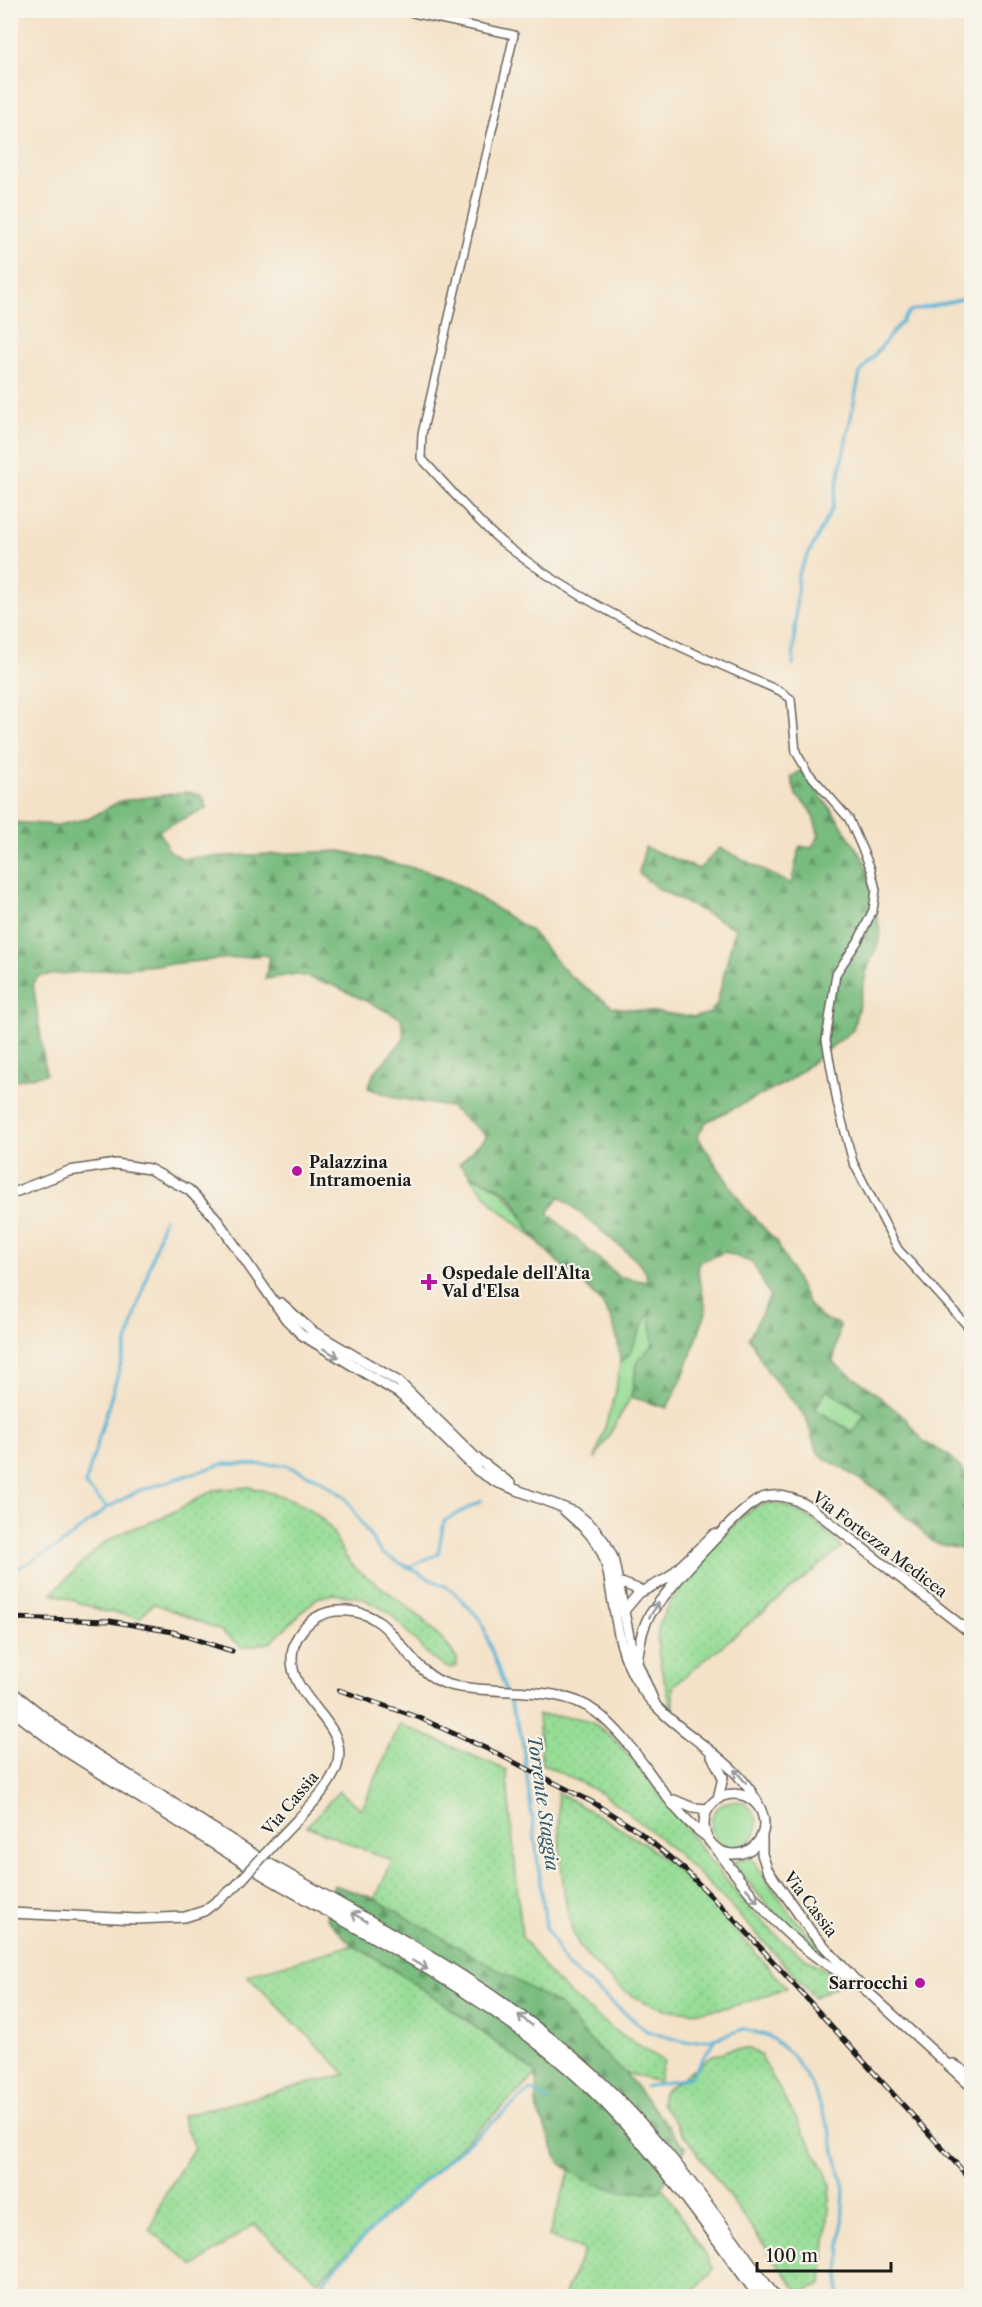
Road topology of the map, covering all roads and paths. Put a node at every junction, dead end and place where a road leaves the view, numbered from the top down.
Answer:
1 (399, 10) edge
2 (10, 1194) edge
3 (262, 1283) junction
4 (972, 1331) edge
5 (516, 1487) junction
6 (760, 1498) junction
7 (560, 1506) junction
8 (619, 1582) junction
9 (643, 1591) junction
10 (624, 1610) junction
11 (972, 1634) edge
12 (625, 1658) junction
13 (637, 1665) junction
14 (10, 1692) edge
15 (655, 1704) junction
16 (10, 1707) edge
17 (709, 1752) junction
18 (669, 1797) junction
19 (718, 1799) junction
20 (708, 1809) junction
21 (761, 1810) junction
22 (762, 1834) junction
23 (707, 1837) junction
24 (716, 1848) junction
25 (10, 1913) edge
26 (857, 1982) junction
27 (928, 2046) junction
28 (972, 2076) edge
29 (972, 2087) edge
30 (760, 2296) edge
31 (773, 2296) edge

1 - 4 street
2 - 3 main road
3 - 5 main road
3 -> 5 main road
5 - 7 main road
6 - 9 main road
6 - 11 main road, Via Fortezza Medicea
13 -> 6 main road
7 - 8 main road
7 - 12 main road
8 - 9 main road
8 - 10 main road
9 - 10 main road
10 - 12 main road
10 - 13 main road
12 - 15 main road
13 - 15 main road
14 - 16 highway
15 - 17 main road
17 - 19 main road
21 -> 17 main road
18 - 20 main road
18 - 23 main road, Via Cassia
18 - 25 main road, Via Cassia, bridge
19 - 20 main road
19 - 21 main road
20 - 23 main road
21 - 22 main road, Via Cassia
22 - 24 main road
22 - 26 main road, Via Cassia
23 - 24 main road, Via Cassia
24 -> 26 main road, Via Cassia
26 - 27 main road, Via Cassia
27 - 28 main road
27 - 29 main road
31 -> 30 highway

